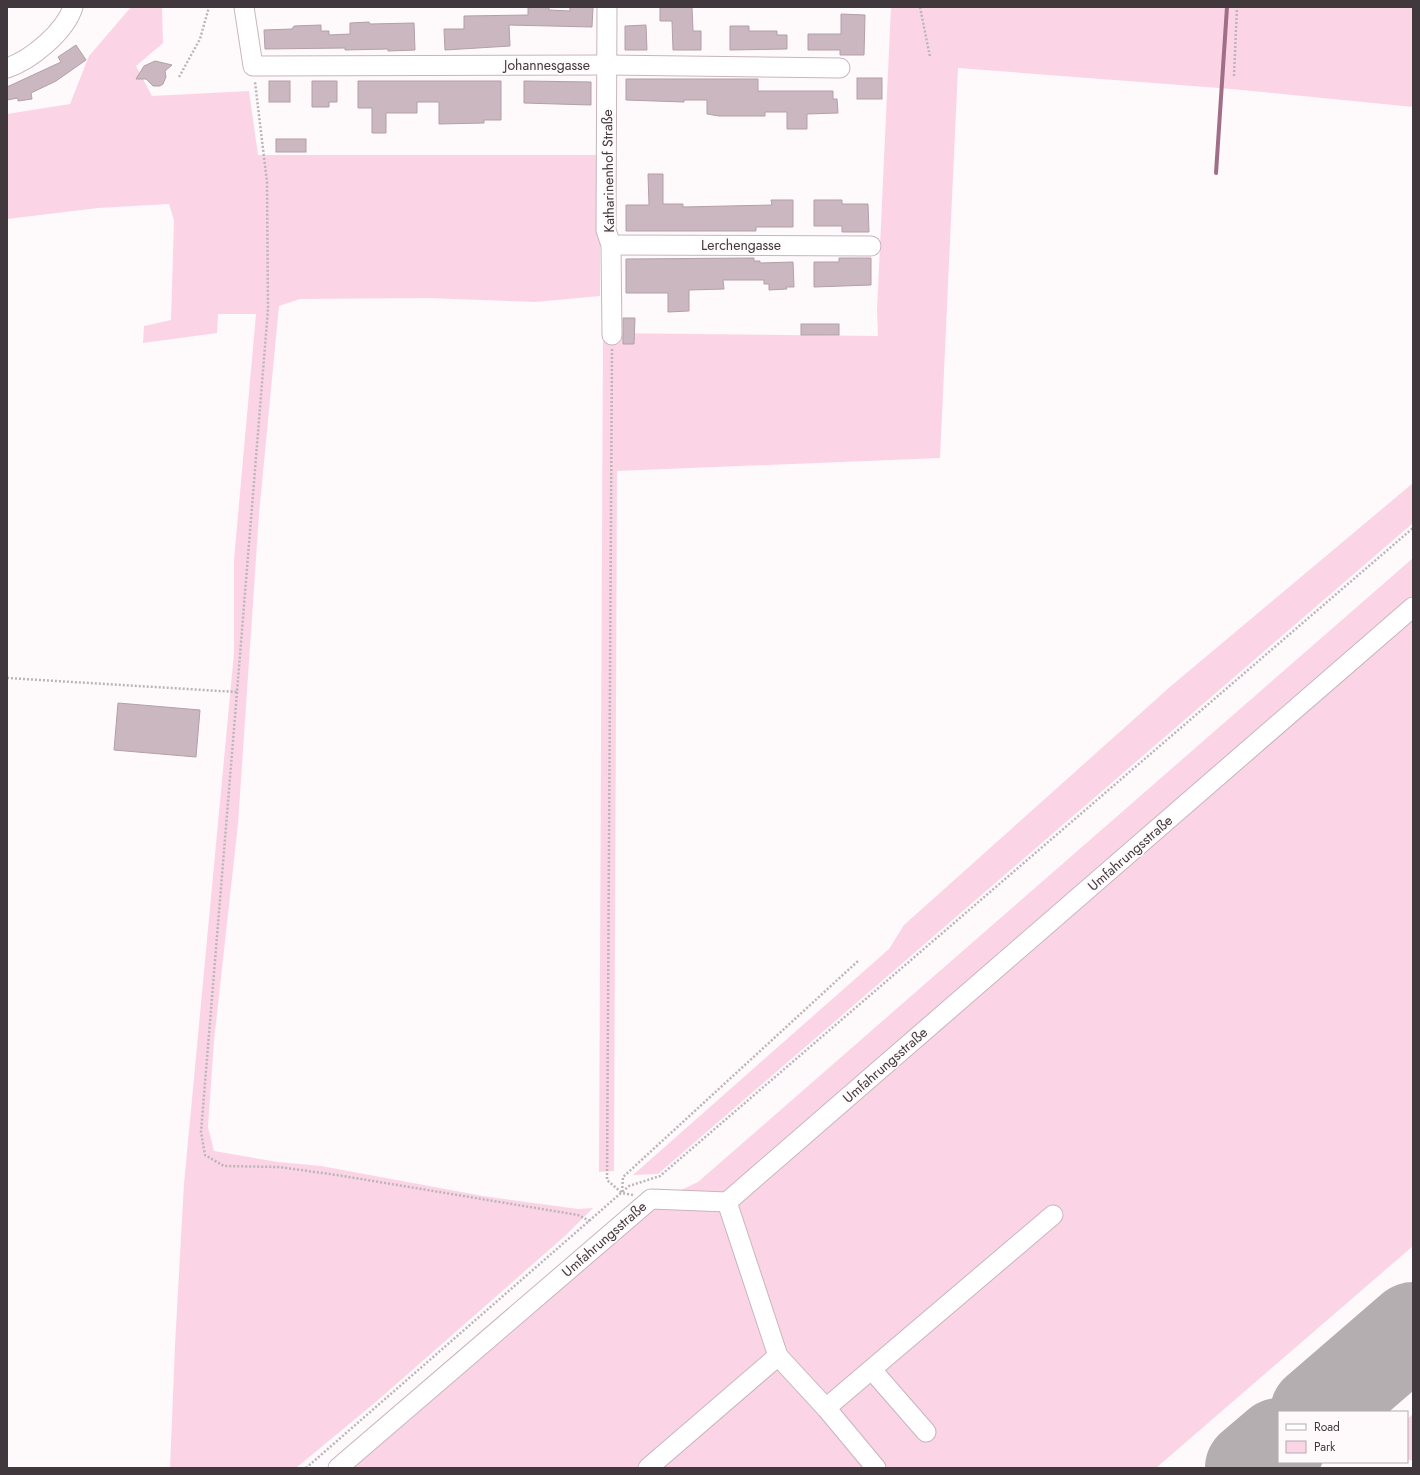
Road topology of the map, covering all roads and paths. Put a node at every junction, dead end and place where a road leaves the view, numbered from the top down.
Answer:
1 (73, 7) edge
2 (209, 7) edge
3 (244, 7) edge
4 (607, 7) edge
5 (920, 7) edge
6 (1237, 7) edge
7 (930, 57) dead end
8 (608, 65) junction
9 (253, 66) junction
10 (7, 68) edge
11 (840, 68) dead end
12 (1234, 76) dead end
13 (179, 77) dead end
14 (611, 244) junction
15 (871, 246) dead end
16 (612, 335) joint
17 (1413, 528) edge
18 (1413, 607) edge
19 (7, 678) edge
20 (237, 692) junction
21 (858, 961) dead end
22 (622, 1193) junction
23 (727, 1202) junction
24 (1053, 1215) dead end
25 (590, 1221) junction
26 (778, 1356) junction
27 (872, 1370) junction
28 (826, 1408) junction
29 (926, 1432) dead end
30 (306, 1468) edge
31 (338, 1468) edge
32 (648, 1468) edge
33 (876, 1468) edge

1 - 10 street
2 - 13 path
3 - 9 street
4 - 8 street, Katharinenhof Straße
5 - 7 path
6 - 12 path
8 - 9 street, Johannesgasse
8 - 11 street, Johannesgasse
8 - 14 street, Katharinenhof Straße
9 - 20 path
14 - 15 street, Lerchengasse
14 - 16 street, Katharinenhof Straße
16 - 22 path
17 - 22 path
18 - 23 street, Umfahrungsstraße
19 - 20 path
20 - 25 path
21 - 22 path
22 - 25 path
23 - 26 street
23 - 31 street, Umfahrungsstraße
24 - 27 street
25 - 30 path
26 - 28 street
26 - 32 street
27 - 28 street
27 - 29 street
28 - 33 street

